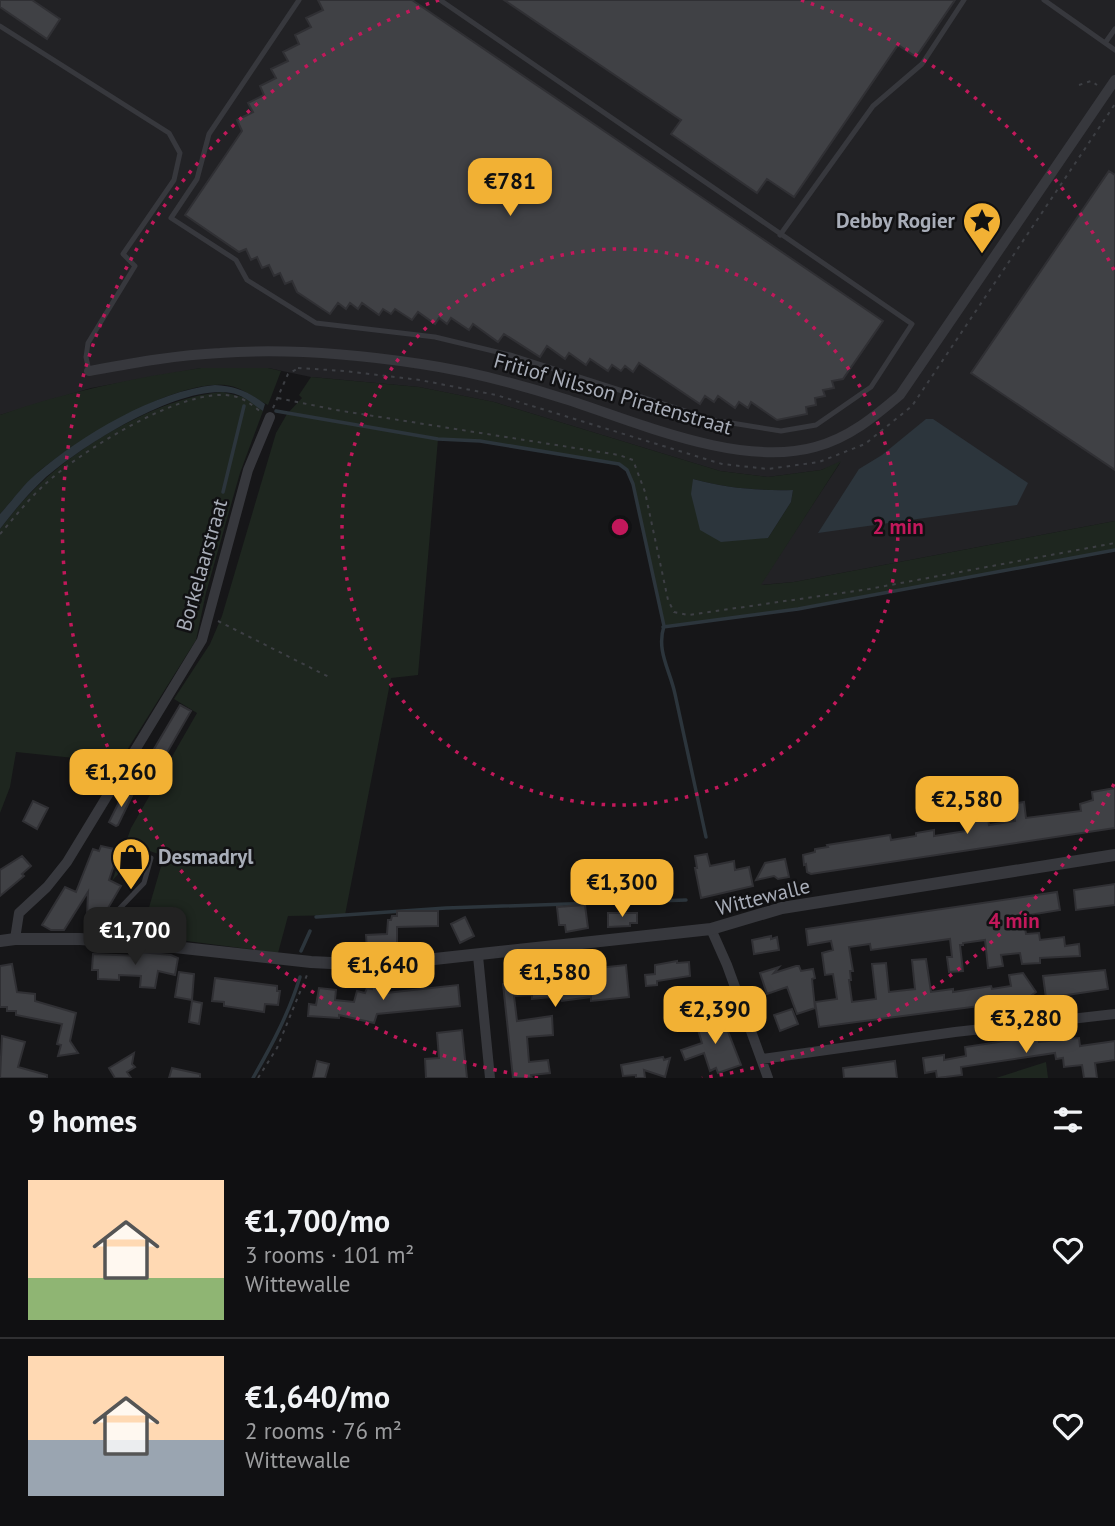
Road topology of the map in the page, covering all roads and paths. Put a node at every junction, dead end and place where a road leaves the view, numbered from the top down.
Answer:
1 (299, 0) edge
2 (440, 0) edge
3 (964, 0) edge
4 (1044, 0) edge
5 (0, 26) edge
6 (1115, 29) edge
7 (1105, 43) junction
8 (1115, 50) edge
9 (1115, 80) edge
10 (1115, 104) edge
11 (780, 235) junction
12 (89, 371) joint
13 (278, 398) junction
14 (270, 417) junction
15 (0, 534) edge
16 (1115, 543) edge
17 (209, 616) junction
18 (329, 677) dead end
19 (1115, 855) edge
20 (151, 858) dead end
21 (711, 929) junction
22 (15, 939) junction
23 (100, 940) junction
24 (0, 941) edge
25 (478, 956) junction
26 (311, 962) junction
27 (1115, 1014) edge
28 (762, 1059) junction
29 (258, 1078) edge
30 (490, 1078) edge
31 (768, 1078) edge

1 - 11 lane
2 - 11 lane
3 - 11 lane
4 - 7 lane
5 - 12 lane
6 - 7 lane
7 - 8 lane
9 - 12 street, Fritiof Nilsson Piratenstraat
10 - 13 path
13 - 14 path
13 - 16 path
14 - 15 path
14 - 17 street, Borkelaarstraat
17 - 18 path
17 - 22 street, Borkelaarstraat
19 - 21 street, Wittewalle
20 - 23 lane
21 - 25 street, Wittewalle
21 - 28 street
22 - 23 street, Wittewalle
22 - 24 street, Wittewalle
23 - 26 street, Wittewalle
25 - 26 street, Wittewalle
25 - 30 street
26 - 29 path
27 - 28 street
28 - 31 street

